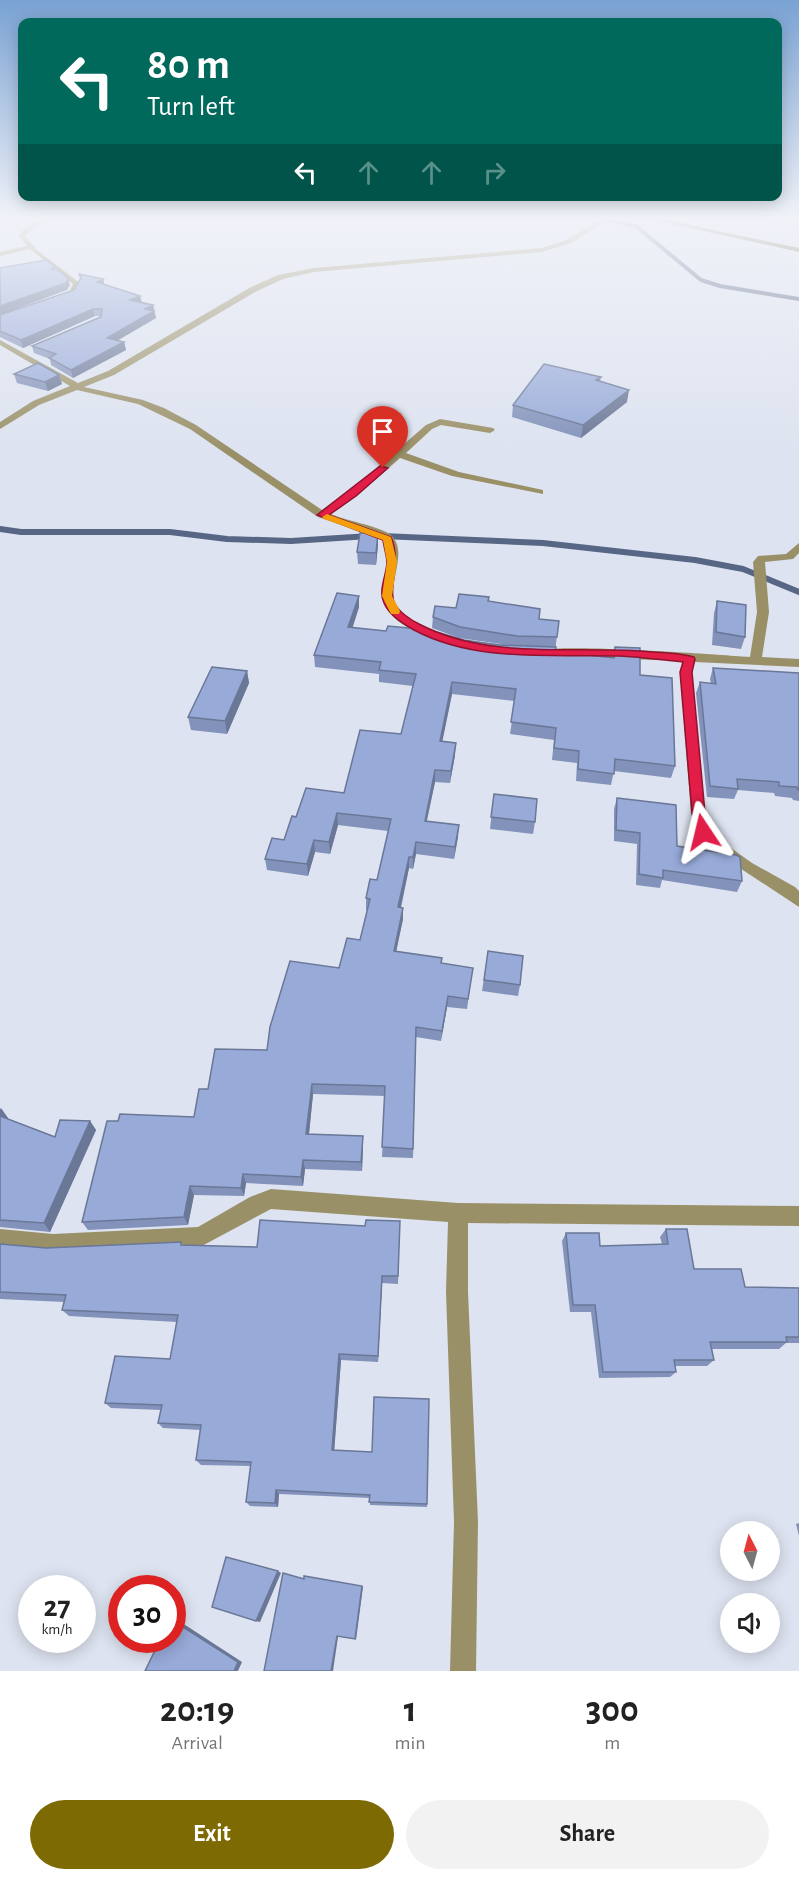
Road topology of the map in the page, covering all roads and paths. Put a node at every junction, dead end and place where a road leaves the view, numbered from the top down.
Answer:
1 (61, 297) edge
2 (238, 297) edge
3 (53, 300) edge
4 (0, 342) edge
5 (78, 387) junction
6 (0, 426) edge
7 (490, 430) dead end
8 (399, 454) junction
9 (538, 492) dead end
10 (322, 515) junction
11 (799, 546) edge
12 (448, 641) edge
13 (529, 652) edge
14 (690, 659) junction
15 (755, 662) junction
16 (799, 663) edge
17 (799, 901) edge
18 (458, 1213) junction
19 (799, 1216) edge
20 (0, 1239) edge
21 (463, 1671) edge

1 - 3 street
2 - 5 street
4 - 5 street
5 - 6 street
5 - 10 street
7 - 8 street
8 - 9 street
8 - 10 street
10 - 12 street
11 - 15 street
13 - 14 street
14 - 15 street
14 - 17 street
15 - 16 street
18 - 19 street
18 - 20 street
18 - 21 street

